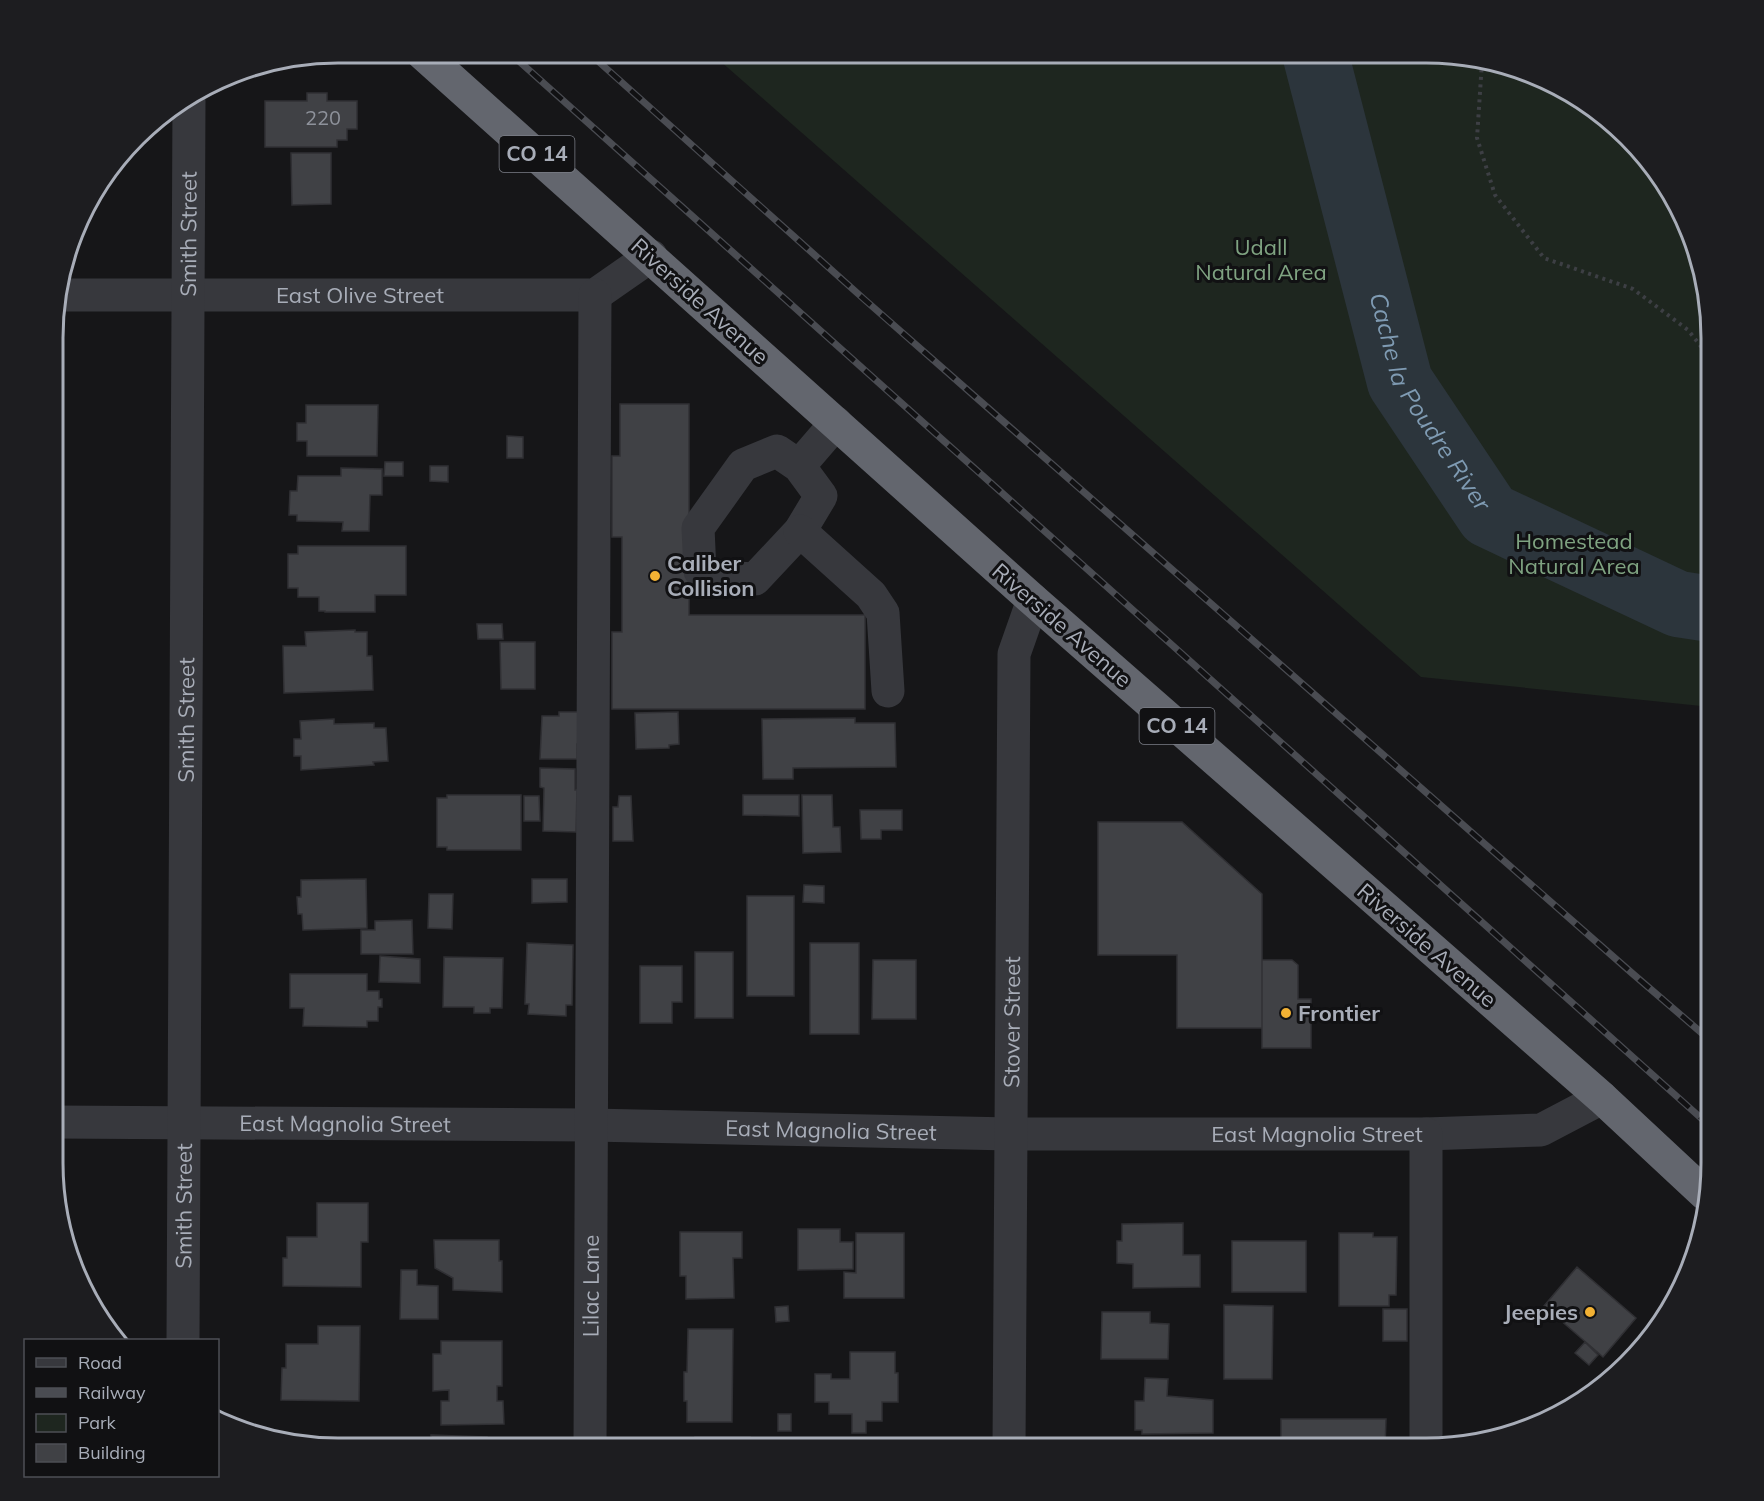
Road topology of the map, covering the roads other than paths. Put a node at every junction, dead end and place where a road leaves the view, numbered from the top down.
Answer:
1 (434, 63) edge
2 (189, 107) edge
3 (651, 256) junction
4 (596, 295) junction
5 (66, 296) edge
6 (188, 296) junction
7 (836, 423) junction
8 (799, 466) junction
9 (800, 531) junction
10 (1033, 600) junction
11 (888, 691) dead end
12 (1602, 1098) junction
13 (63, 1122) edge
14 (184, 1122) junction
15 (592, 1125) junction
16 (1011, 1134) junction
17 (1426, 1134) junction
18 (1700, 1189) edge
19 (183, 1339) edge
20 (590, 1438) edge
21 (1009, 1438) edge
22 (1426, 1438) edge

1 - 3 highway, Riverside Avenue / CO 14
2 - 6 street, Smith Street
3 - 4 street
3 - 7 highway, Riverside Avenue / CO 14
4 - 6 street, East Olive Street
4 - 15 street, Lilac Lane
5 - 6 street, East Olive Street
6 - 14 street, Smith Street
7 - 8 street
7 - 10 highway, Riverside Avenue / CO 14
8 - 9 street
8 - 9 street
9 - 11 street
10 - 12 highway, Riverside Avenue / CO 14
10 - 16 street, Stover Street
12 - 17 street, East Magnolia Street
12 - 18 highway, Riverside Avenue / CO 14
13 - 14 street, East Magnolia Street
14 - 15 street, East Magnolia Street
14 - 19 street, Smith Street
15 - 16 street, East Magnolia Street
15 - 20 street, Lilac Lane
16 - 17 street, East Magnolia Street
16 - 21 street, Stover Street
17 - 22 street

